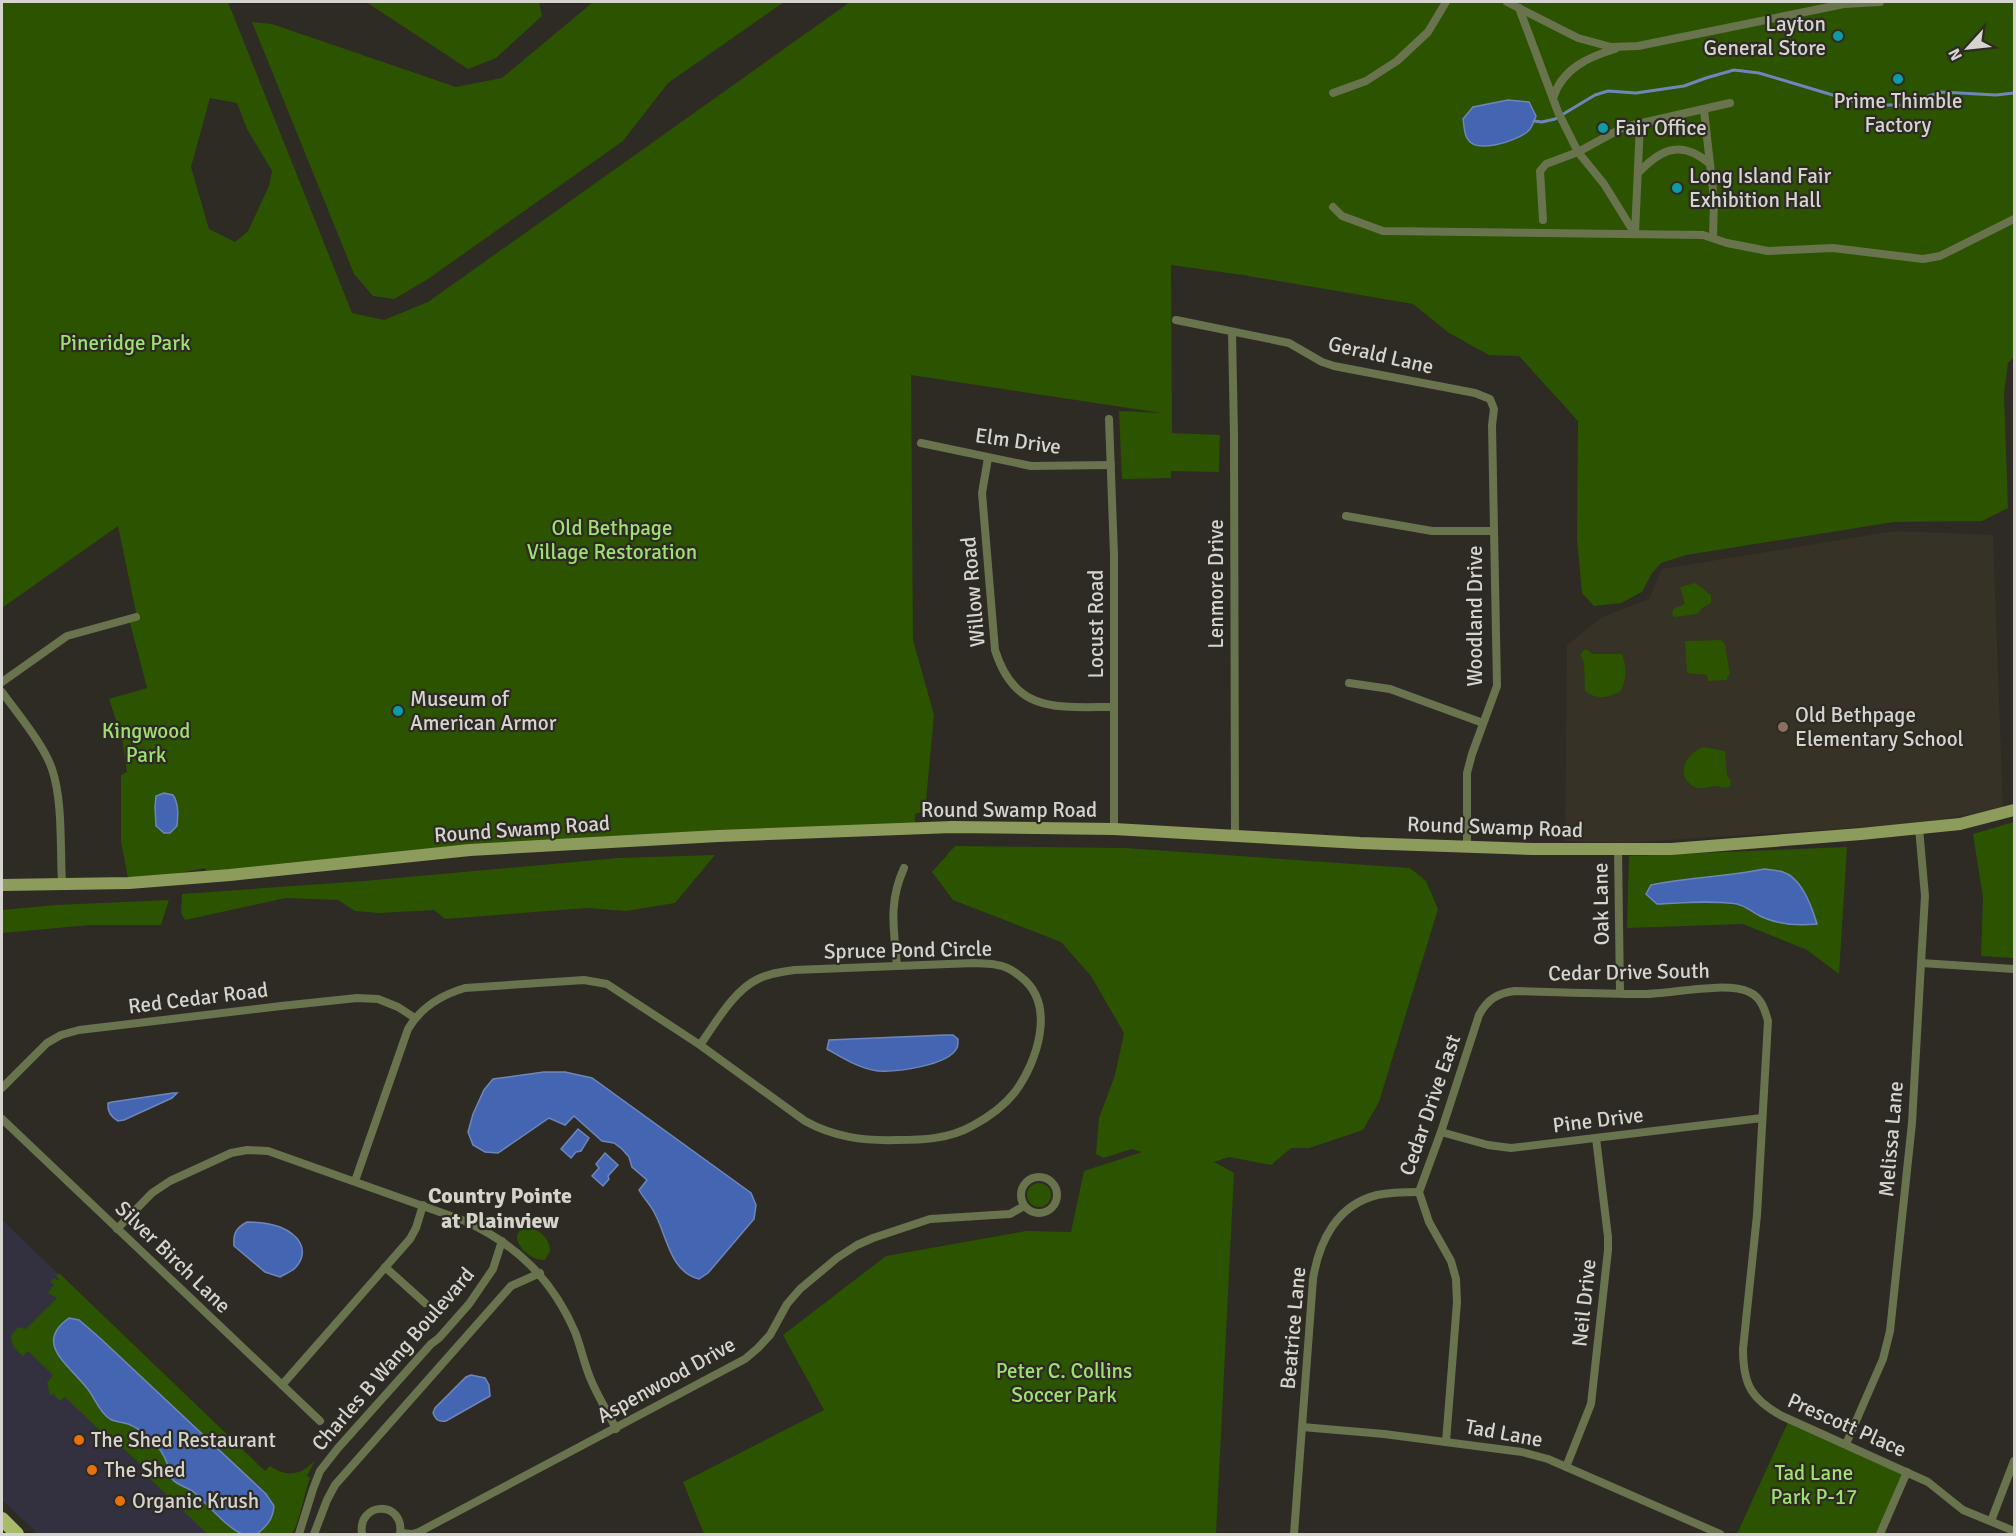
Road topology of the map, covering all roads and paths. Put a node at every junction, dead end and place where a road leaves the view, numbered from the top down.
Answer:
1 (1446, 2) edge
2 (1507, 2) edge
3 (1844, 2) edge
4 (1880, 2) edge
5 (1520, 8) junction
6 (1624, 47) junction
7 (1333, 93) dead end
8 (1553, 98) junction
9 (1730, 103) dead end
10 (1704, 110) junction
11 (1640, 123) junction
12 (1578, 152) junction
13 (1710, 164) junction
14 (1639, 172) junction
15 (1332, 207) dead end
16 (2014, 219) edge
17 (1543, 220) dead end
18 (1635, 234) junction
19 (1713, 238) junction
20 (1176, 320) dead end
21 (1232, 332) junction
22 (1475, 393) joint
23 (1109, 419) dead end
24 (921, 443) dead end
25 (988, 458) junction
26 (1111, 465) junction
27 (1346, 516) dead end
28 (1494, 531) junction
29 (136, 617) dead end
30 (2, 682) edge
31 (1349, 683) dead end
32 (2, 692) edge
33 (1114, 707) junction
34 (1484, 723) junction
35 (2014, 810) edge
36 (1919, 828) junction
37 (1114, 829) junction
38 (1235, 836) junction
39 (1467, 846) junction
40 (1618, 850) junction
41 (904, 868) dead end
42 (62, 883) junction
43 (2, 885) edge
44 (1921, 963) junction
45 (897, 966) junction
46 (2014, 969) edge
47 (1620, 993) junction
48 (1496, 995) joint
49 (1760, 1001) joint
50 (415, 1018) junction
51 (700, 1045) junction
52 (2, 1089) edge
53 (1762, 1118) junction
54 (2, 1119) edge
55 (1441, 1132) junction
56 (1596, 1138) junction
57 (355, 1181) junction
58 (1419, 1192) junction
59 (423, 1205) junction
60 (1024, 1206) junction
61 (117, 1229) junction
62 (502, 1241) junction
63 (385, 1267) junction
64 (540, 1273) junction
65 (425, 1303) dead end
66 (282, 1385) junction
67 (320, 1421) dead end
68 (1302, 1427) junction
69 (616, 1429) junction
70 (1446, 1442) junction
71 (1846, 1444) junction
72 (2014, 1461) edge
73 (1566, 1467) junction
74 (1907, 1472) junction
75 (2, 1519) edge
76 (1991, 1521) junction
77 (2014, 1531) edge
78 (17, 1534) edge
79 (299, 1534) edge
80 (314, 1534) edge
81 (362, 1534) edge
82 (401, 1534) edge
83 (1294, 1534) edge
84 (1720, 1534) edge
85 (1880, 1534) edge

1 - 7 street
2 - 5 street
3 - 4 street
3 - 6 street
5 - 6 street
5 - 8 street
6 - 8 street
8 - 12 street
9 - 10 street
10 - 11 street
10 - 13 street
11 - 12 street
11 - 14 street
12 - 17 street
12 - 18 street
13 - 14 street
13 - 19 street
14 - 18 street
15 - 18 street
16 - 19 street
18 - 19 street
20 - 21 street, Gerald Lane
21 - 22 street, Gerald Lane
21 - 38 street, Lenmore Drive
22 - 28 street, Woodland Drive
23 - 26 street, Locust Road
24 - 25 street, Elm Drive
25 - 26 street, Elm Drive
25 - 33 street, Willow Road
26 - 33 street, Locust Road
27 - 28 street
28 - 34 street, Woodland Drive
29 - 30 street
31 - 34 street
32 - 42 street
33 - 37 street, Locust Road
34 - 39 street, Woodland Drive
35 - 36 main road, Round Swamp Road
36 - 40 main road, Round Swamp Road
36 - 44 street, Melissa Lane
37 - 38 main road, Round Swamp Road
37 - 42 main road, Round Swamp Road
38 - 39 main road, Round Swamp Road
39 - 40 main road, Round Swamp Road
40 - 47 street, Oak Lane
41 - 45 street
42 - 43 main road, Round Swamp Road
44 - 46 street
44 - 71 street, Melissa Lane
45 - 51 street, Spruce Pond Circle
45 - 51 street, Spruce Pond Circle
47 - 48 street, Cedar Drive South
47 - 49 street, Cedar Drive South
48 - 55 street, Cedar Drive East
49 - 53 street, Prescott Place
50 - 51 street, Spruce Pond Circle
50 - 52 street, Red Cedar Road
50 - 57 street, Spruce Pond Circle
53 - 56 street, Pine Drive
53 - 71 street, Prescott Place
54 - 61 street, Silver Birch Lane
55 - 56 street, Pine Drive
55 - 58 street, Cedar Drive East
56 - 73 street, Neil Drive
57 - 59 street
57 - 61 street
58 - 68 street, Beatrice Lane
58 - 70 street, Cedar Drive East
59 - 62 street
59 - 63 street
60 - 60 street, Aspenwood Drive
60 - 69 street, Aspenwood Drive
61 - 66 street, Silver Birch Lane
62 - 64 street
62 - 79 street, Charles B Wang Boulevard
63 - 65 street
63 - 66 street
64 - 69 street
64 - 80 street, Charles B Wang Boulevard
66 - 67 street, Silver Birch Lane
68 - 70 street, Tad Lane
68 - 83 street, Beatrice Lane
69 - 82 street, Aspenwood Drive
70 - 73 street, Tad Lane
71 - 74 street, Prescott Place
72 - 76 street
73 - 84 street, Tad Lane
74 - 76 street, Prescott Place
74 - 85 street
75 - 78 main road
76 - 77 street, Prescott Place
81 - 82 street, Aspenwood Drive

